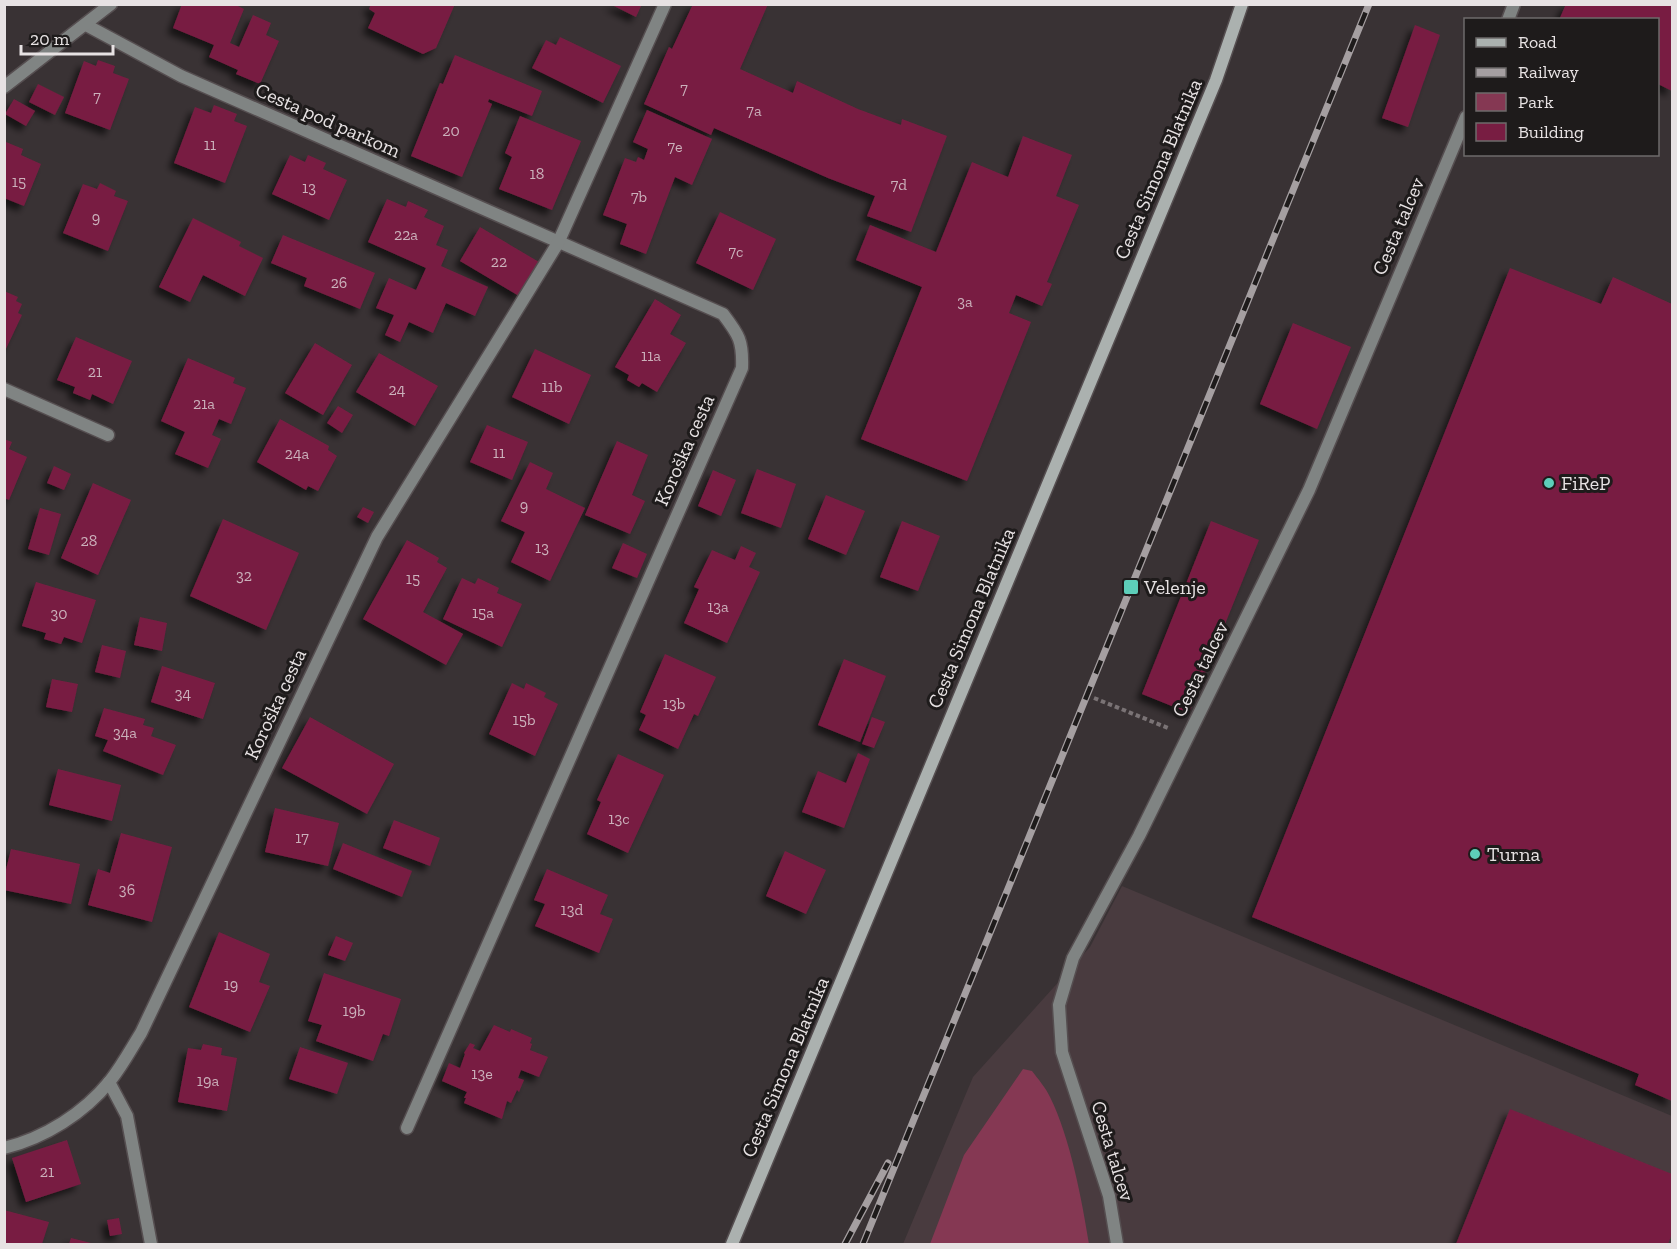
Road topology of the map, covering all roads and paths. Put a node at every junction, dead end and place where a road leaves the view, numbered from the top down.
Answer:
1 (111, 4) edge
2 (665, 4) edge
3 (1242, 4) edge
4 (86, 25) junction
5 (4, 87) edge
6 (1464, 122) edge
7 (558, 243) junction
8 (4, 389) edge
9 (108, 435) dead end
10 (1094, 698) dead end
11 (1188, 736) junction
12 (109, 1082) junction
13 (407, 1128) dead end
14 (4, 1148) edge
15 (151, 1245) edge
16 (732, 1245) edge
17 (1118, 1245) edge

1 - 4 street
2 - 7 street, Koroška cesta
3 - 16 street, Cesta Simona Blatnika
4 - 5 street
4 - 7 street, Cesta pod parkom
6 - 11 street, Cesta talcev
7 - 12 street, Koroška cesta
7 - 13 street, Koroška cesta
8 - 9 street
10 - 11 path
11 - 17 street, Cesta talcev
12 - 14 street, Koroška cesta
12 - 15 street

